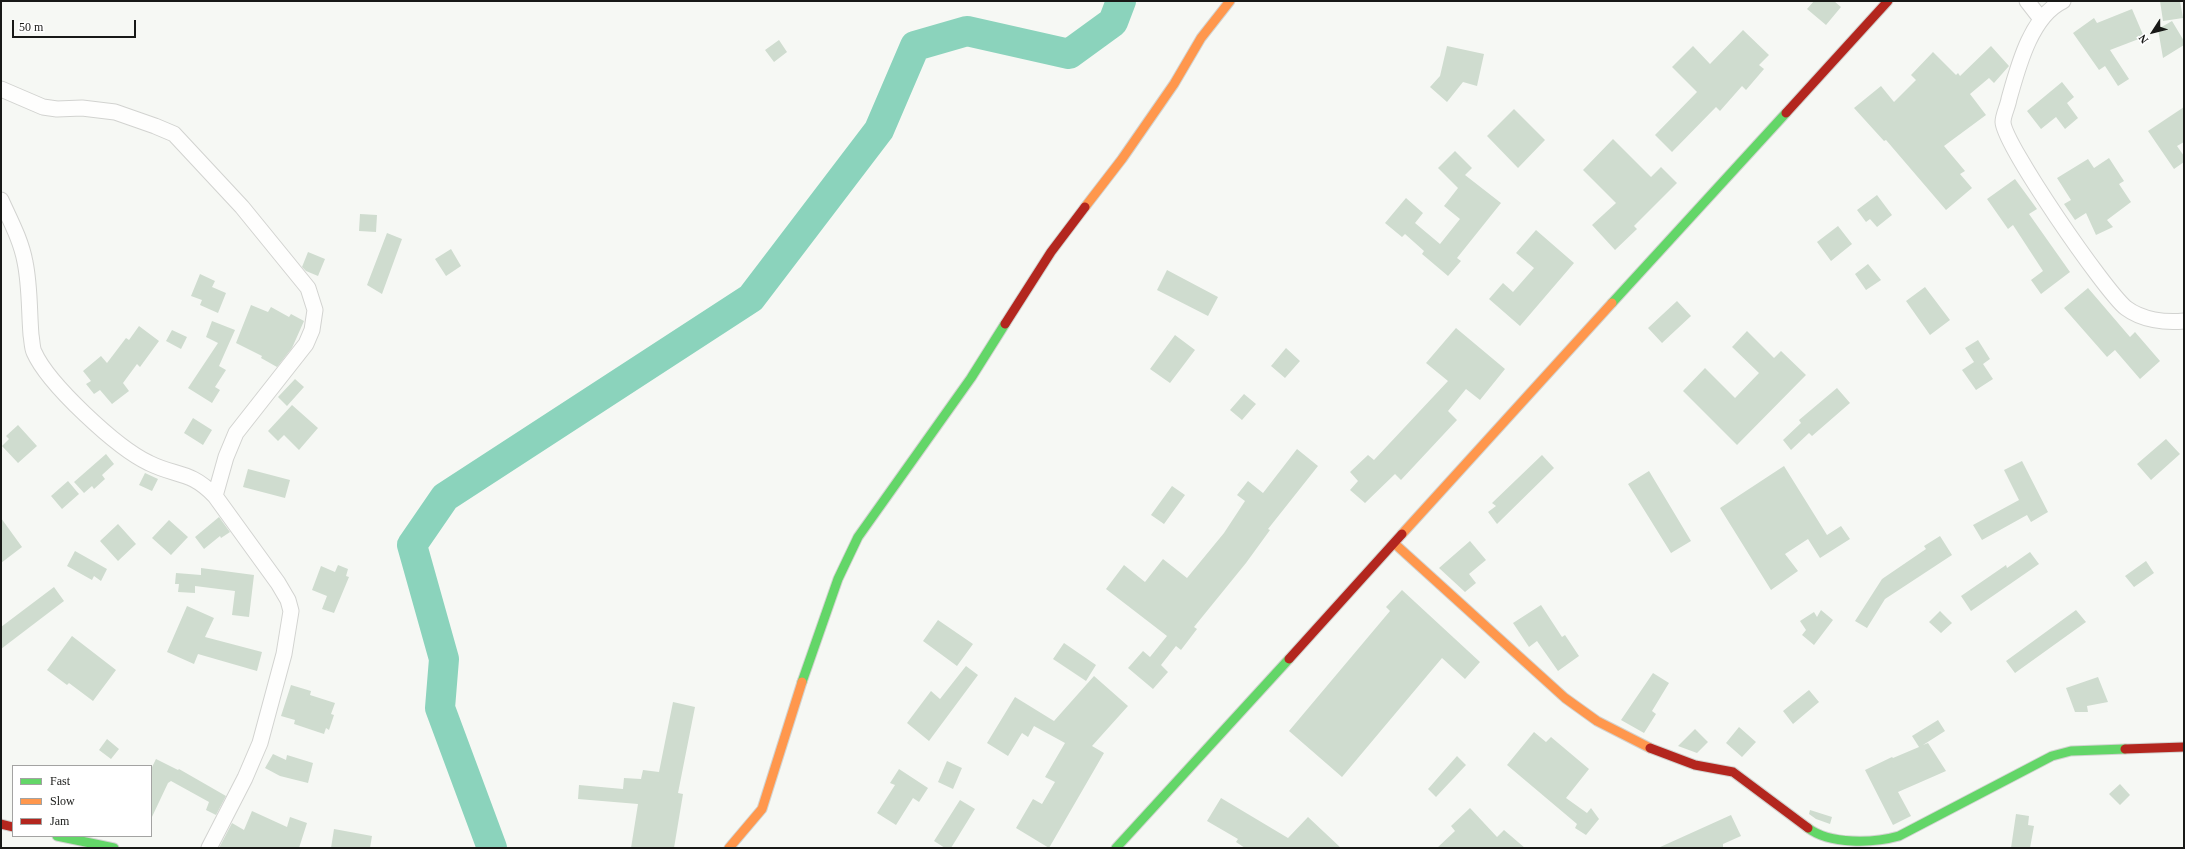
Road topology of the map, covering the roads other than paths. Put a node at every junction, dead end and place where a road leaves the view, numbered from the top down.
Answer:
1 (1230, 1) edge
2 (1888, 1) edge
3 (2027, 1) edge
4 (2063, 1) edge
5 (2041, 19) junction
6 (1, 89) edge
7 (1, 200) edge
8 (2184, 321) edge
9 (215, 496) junction
10 (1396, 544) junction
11 (2184, 747) edge
12 (1, 824) edge
13 (12, 827) edge
14 (62, 837) edge
15 (114, 848) edge
16 (209, 848) edge
17 (729, 848) edge
18 (1116, 848) edge

1 - 17 main road
2 - 10 main road
3 - 5 street
4 - 5 street
5 - 8 street
6 - 9 street
7 - 9 street
9 - 16 street
10 - 11 main road
10 - 18 main road
12 - 13 main road
14 - 15 main road

